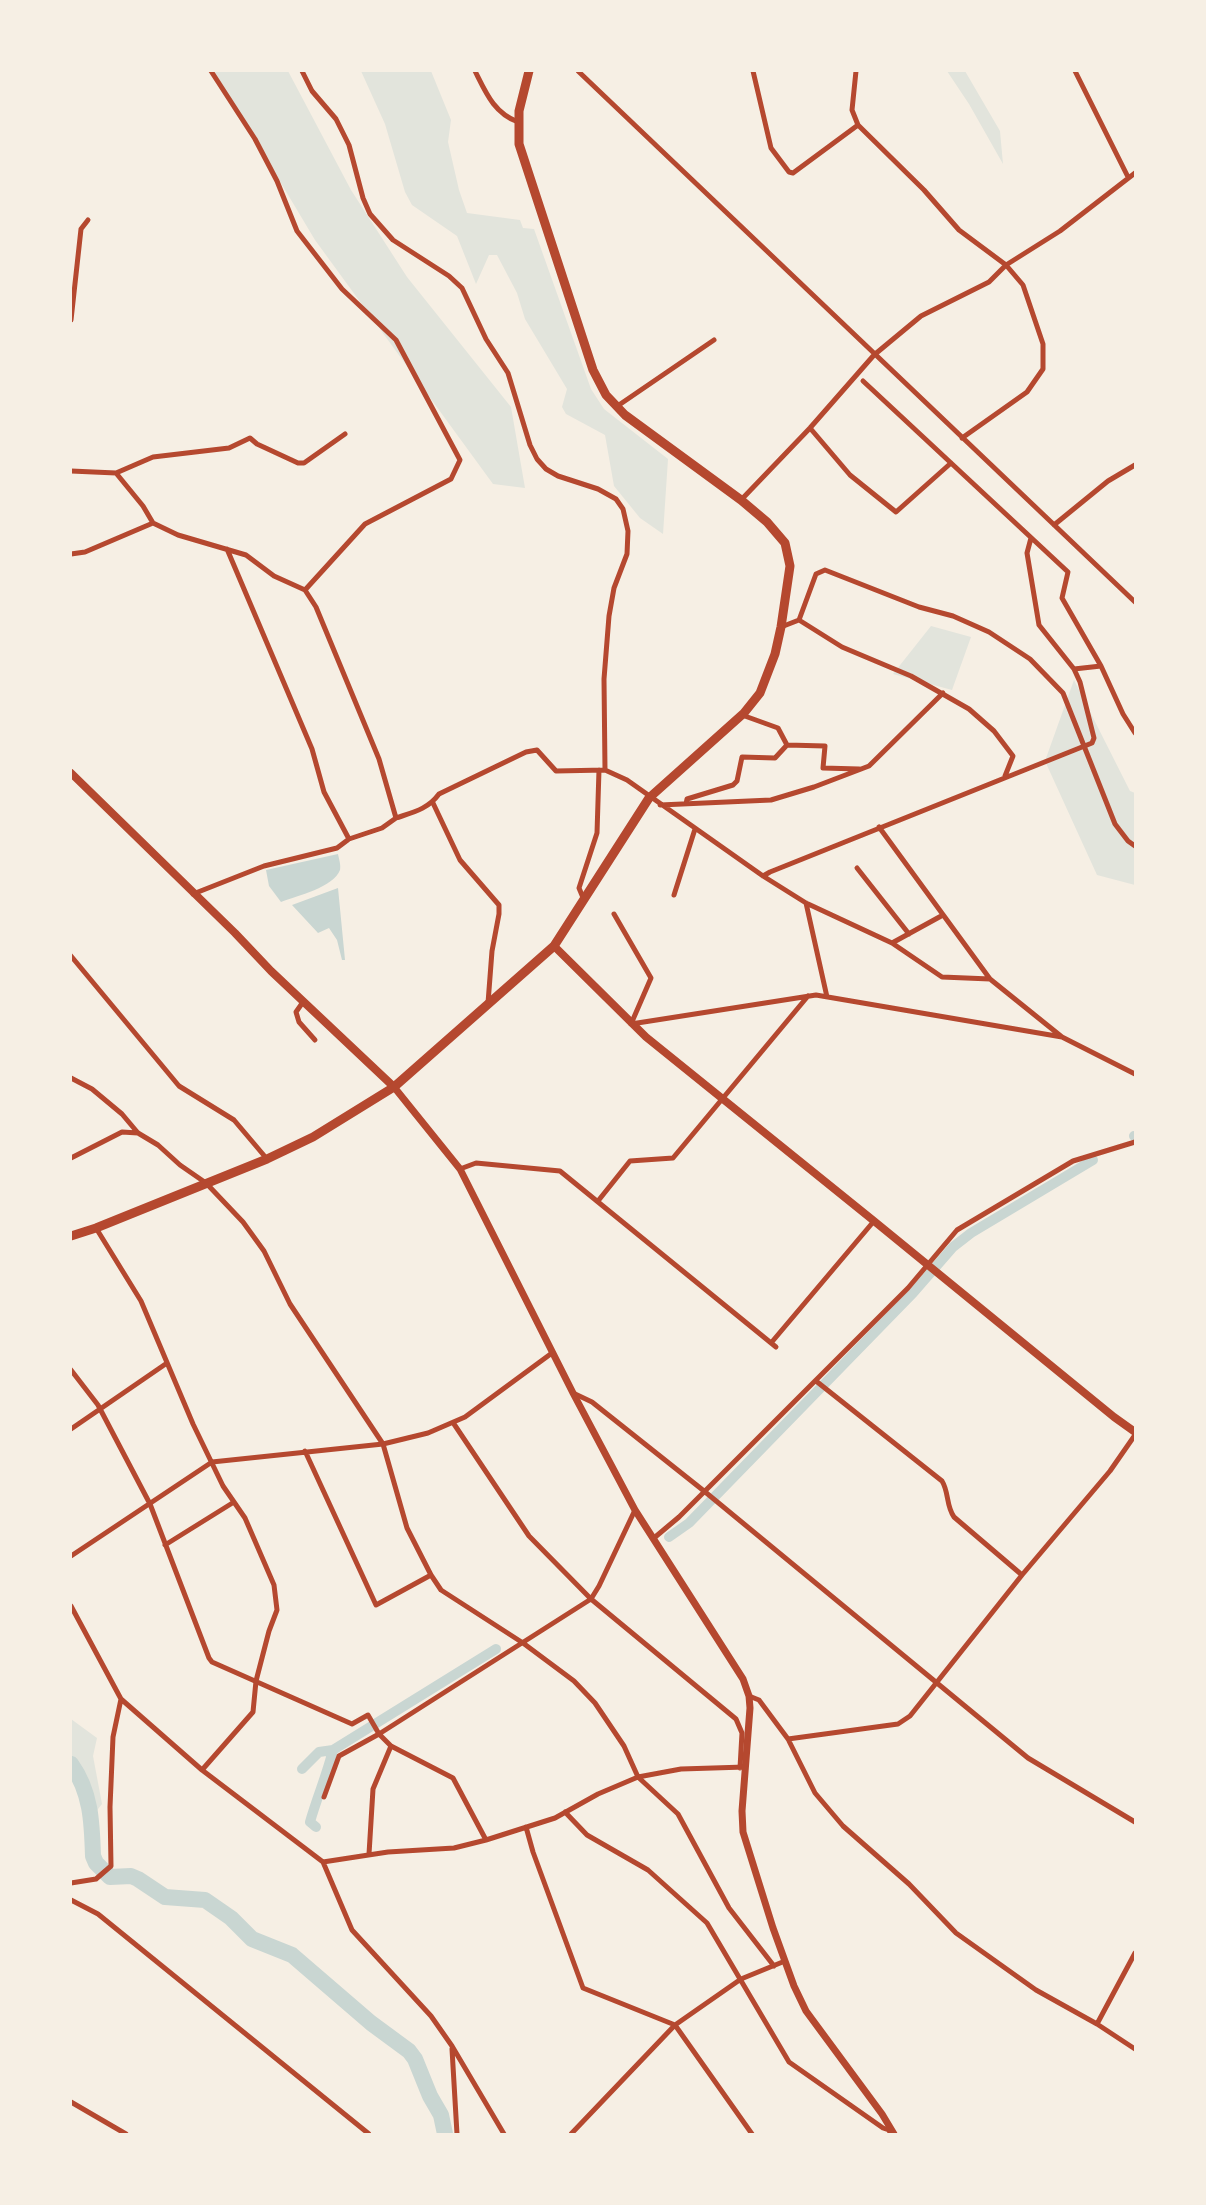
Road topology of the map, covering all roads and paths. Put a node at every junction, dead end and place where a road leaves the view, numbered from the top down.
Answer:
1 (211, 71) edge
2 (302, 71) edge
3 (475, 71) edge
4 (529, 71) edge
5 (578, 71) edge
6 (753, 71) edge
7 (856, 71) edge
8 (1075, 71) edge
9 (518, 122) junction
10 (858, 125) junction
11 (1135, 173) edge
12 (1128, 177) junction
13 (88, 220) dead end
14 (1006, 265) junction
15 (71, 320) edge
16 (714, 340) dead end
17 (874, 354) junction
18 (863, 381) dead end
19 (616, 407) junction
20 (810, 428) junction
21 (345, 434) dead end
22 (962, 438) junction
23 (951, 463) junction
24 (1135, 465) edge
25 (71, 471) edge
26 (116, 473) junction
27 (741, 500) junction
28 (152, 523) junction
29 (1054, 525) junction
30 (1031, 538) junction
31 (227, 549) junction
32 (71, 554) edge
33 (304, 590) junction
34 (1135, 602) edge
35 (799, 620) junction
36 (780, 627) junction
37 (1102, 666) junction
38 (1074, 669) junction
39 (943, 693) junction
40 (742, 715) junction
41 (1135, 734) edge
42 (787, 745) junction
43 (1085, 746) junction
44 (862, 769) junction
45 (602, 770) junction
46 (71, 773) edge
47 (1005, 776) junction
48 (649, 798) junction
49 (433, 803) junction
50 (686, 804) junction
51 (660, 805) junction
52 (396, 818) junction
53 (879, 828) junction
54 (695, 829) junction
55 (349, 838) junction
56 (1135, 846) edge
57 (856, 868) dead end
58 (763, 876) junction
59 (193, 894) junction
60 (674, 895) dead end
61 (584, 900) junction
62 (806, 903) junction
63 (614, 914) dead end
64 (943, 915) junction
65 (909, 934) junction
66 (892, 944) junction
67 (554, 946) junction
68 (71, 956) edge
69 (990, 979) junction
70 (808, 996) junction
71 (828, 997) junction
72 (303, 1002) junction
73 (488, 1003) junction
74 (631, 1024) junction
75 (1062, 1037) junction
76 (315, 1040) dead end
77 (1135, 1074) edge
78 (71, 1078) edge
79 (394, 1087) junction
80 (721, 1099) junction
81 (138, 1133) junction
82 (1135, 1142) edge
83 (71, 1158) edge
84 (267, 1159) junction
85 (460, 1169) junction
86 (206, 1183) junction
87 (598, 1200) junction
88 (874, 1221) junction
89 (96, 1228) junction
90 (71, 1236) edge
91 (929, 1265) junction
92 (552, 1353) junction
93 (167, 1362) junction
94 (71, 1370) edge
95 (817, 1381) junction
96 (572, 1393) junction
97 (100, 1409) junction
98 (454, 1424) junction
99 (71, 1429) edge
100 (1135, 1433) edge
101 (383, 1444) junction
102 (304, 1451) junction
103 (212, 1462) junction
104 (706, 1492) junction
105 (234, 1502) junction
106 (150, 1504) junction
107 (635, 1510) junction
108 (654, 1538) junction
109 (165, 1545) junction
110 (71, 1556) edge
111 (431, 1575) junction
112 (1022, 1575) junction
113 (591, 1599) junction
114 (71, 1606) edge
115 (523, 1643) junction
116 (256, 1681) junction
117 (936, 1684) junction
118 (749, 1696) junction
119 (121, 1698) junction
120 (378, 1732) junction
121 (788, 1740) junction
122 (391, 1746) junction
123 (742, 1768) junction
124 (202, 1770) junction
125 (638, 1777) junction
126 (324, 1797) dead end
127 (565, 1812) junction
128 (1135, 1822) edge
129 (526, 1827) junction
130 (486, 1840) junction
131 (369, 1854) junction
132 (323, 1862) junction
133 (71, 1883) edge
134 (71, 1900) edge
135 (1135, 1953) edge
136 (785, 1961) junction
137 (774, 1966) junction
138 (742, 1979) junction
139 (1097, 2024) junction
140 (676, 2025) junction
141 (452, 2046) junction
142 (1135, 2049) edge
143 (71, 2102) edge
144 (892, 2133) edge
145 (126, 2134) edge
146 (369, 2134) edge
147 (458, 2134) edge
148 (504, 2134) edge
149 (571, 2134) edge
150 (752, 2134) edge

1 - 33 street
2 - 45 street
3 - 9 street
4 - 9 main road
5 - 17 street
6 - 10 street
7 - 10 street
8 - 12 street
9 - 19 main road
10 - 14 street
11 - 12 street
12 - 14 street
13 - 15 street
14 - 17 street
14 - 22 street
16 - 19 street
17 - 20 street
17 - 22 street
18 - 23 street
19 - 27 main road
20 - 23 street
20 - 27 street
21 - 26 street
22 - 29 street
23 - 30 street
24 - 29 street
25 - 26 street
26 - 28 street
27 - 36 main road
28 - 31 street
28 - 32 street
29 - 34 street
30 - 37 street
30 - 38 street
31 - 33 street
31 - 55 street
33 - 52 street
35 - 36 street
35 - 39 street
35 - 43 street
36 - 40 main road
37 - 38 street
37 - 41 street
38 - 43 street
39 - 44 street
39 - 47 street
40 - 42 street
40 - 48 main road
42 - 44 street
42 - 50 street
43 - 47 street
43 - 56 street
44 - 50 street
45 - 48 street
45 - 49 street
45 - 61 street
46 - 59 main road
47 - 53 street
48 - 51 street
48 - 61 main road
49 - 52 street
49 - 73 street
50 - 51 street
51 - 54 street
52 - 55 street
53 - 58 street
53 - 64 street
54 - 58 street
54 - 60 street
55 - 59 street
57 - 65 street
58 - 62 street
59 - 72 main road
61 - 67 main road
62 - 66 street
62 - 71 street
63 - 74 street
64 - 65 street
64 - 69 street
65 - 66 street
66 - 69 street
67 - 73 main road
67 - 74 main road
68 - 84 street
69 - 75 street
70 - 71 street
70 - 74 street
70 - 80 street
71 - 75 street
72 - 76 street
72 - 79 main road
73 - 79 main road
74 - 80 main road
75 - 77 street
78 - 81 street
79 - 84 main road
79 - 85 street
80 - 87 street
80 - 88 main road
81 - 83 street
81 - 86 street
82 - 91 street
84 - 86 main road
85 - 87 street
85 - 92 street
86 - 89 main road
86 - 101 street
87 - 88 street
88 - 91 main road
89 - 90 main road
89 - 93 street
91 - 95 street
91 - 100 main road
92 - 96 street
92 - 98 street
93 - 97 street
93 - 103 street
94 - 97 street
95 - 104 street
95 - 112 street
96 - 104 street
96 - 107 street
97 - 99 street
97 - 106 street
98 - 101 street
98 - 113 street
100 - 112 street
101 - 102 street
101 - 111 street
102 - 103 street
102 - 111 street
103 - 105 street
103 - 106 street
104 - 108 street
104 - 117 street
105 - 109 street
105 - 116 street
106 - 109 street
106 - 110 street
107 - 108 street
107 - 113 street
108 - 118 street
109 - 116 street
111 - 115 street
112 - 117 street
113 - 115 street
113 - 123 street
114 - 119 street
115 - 120 street
115 - 125 street
116 - 120 street
116 - 124 street
117 - 121 street
117 - 128 street
118 - 121 street
118 - 123 street
119 - 124 street
119 - 133 street
120 - 122 street
120 - 126 street
121 - 139 street
122 - 130 street
122 - 131 street
123 - 125 street
123 - 136 street
124 - 132 street
125 - 127 street
125 - 137 street
127 - 129 street
127 - 138 street
129 - 130 street
129 - 140 street
130 - 131 street
131 - 132 street
132 - 141 street
134 - 146 street
135 - 139 street
136 - 137 street
136 - 144 street
137 - 138 street
138 - 140 street
138 - 144 street
139 - 142 street
140 - 149 street
140 - 150 street
141 - 147 street
141 - 148 street
143 - 145 street

